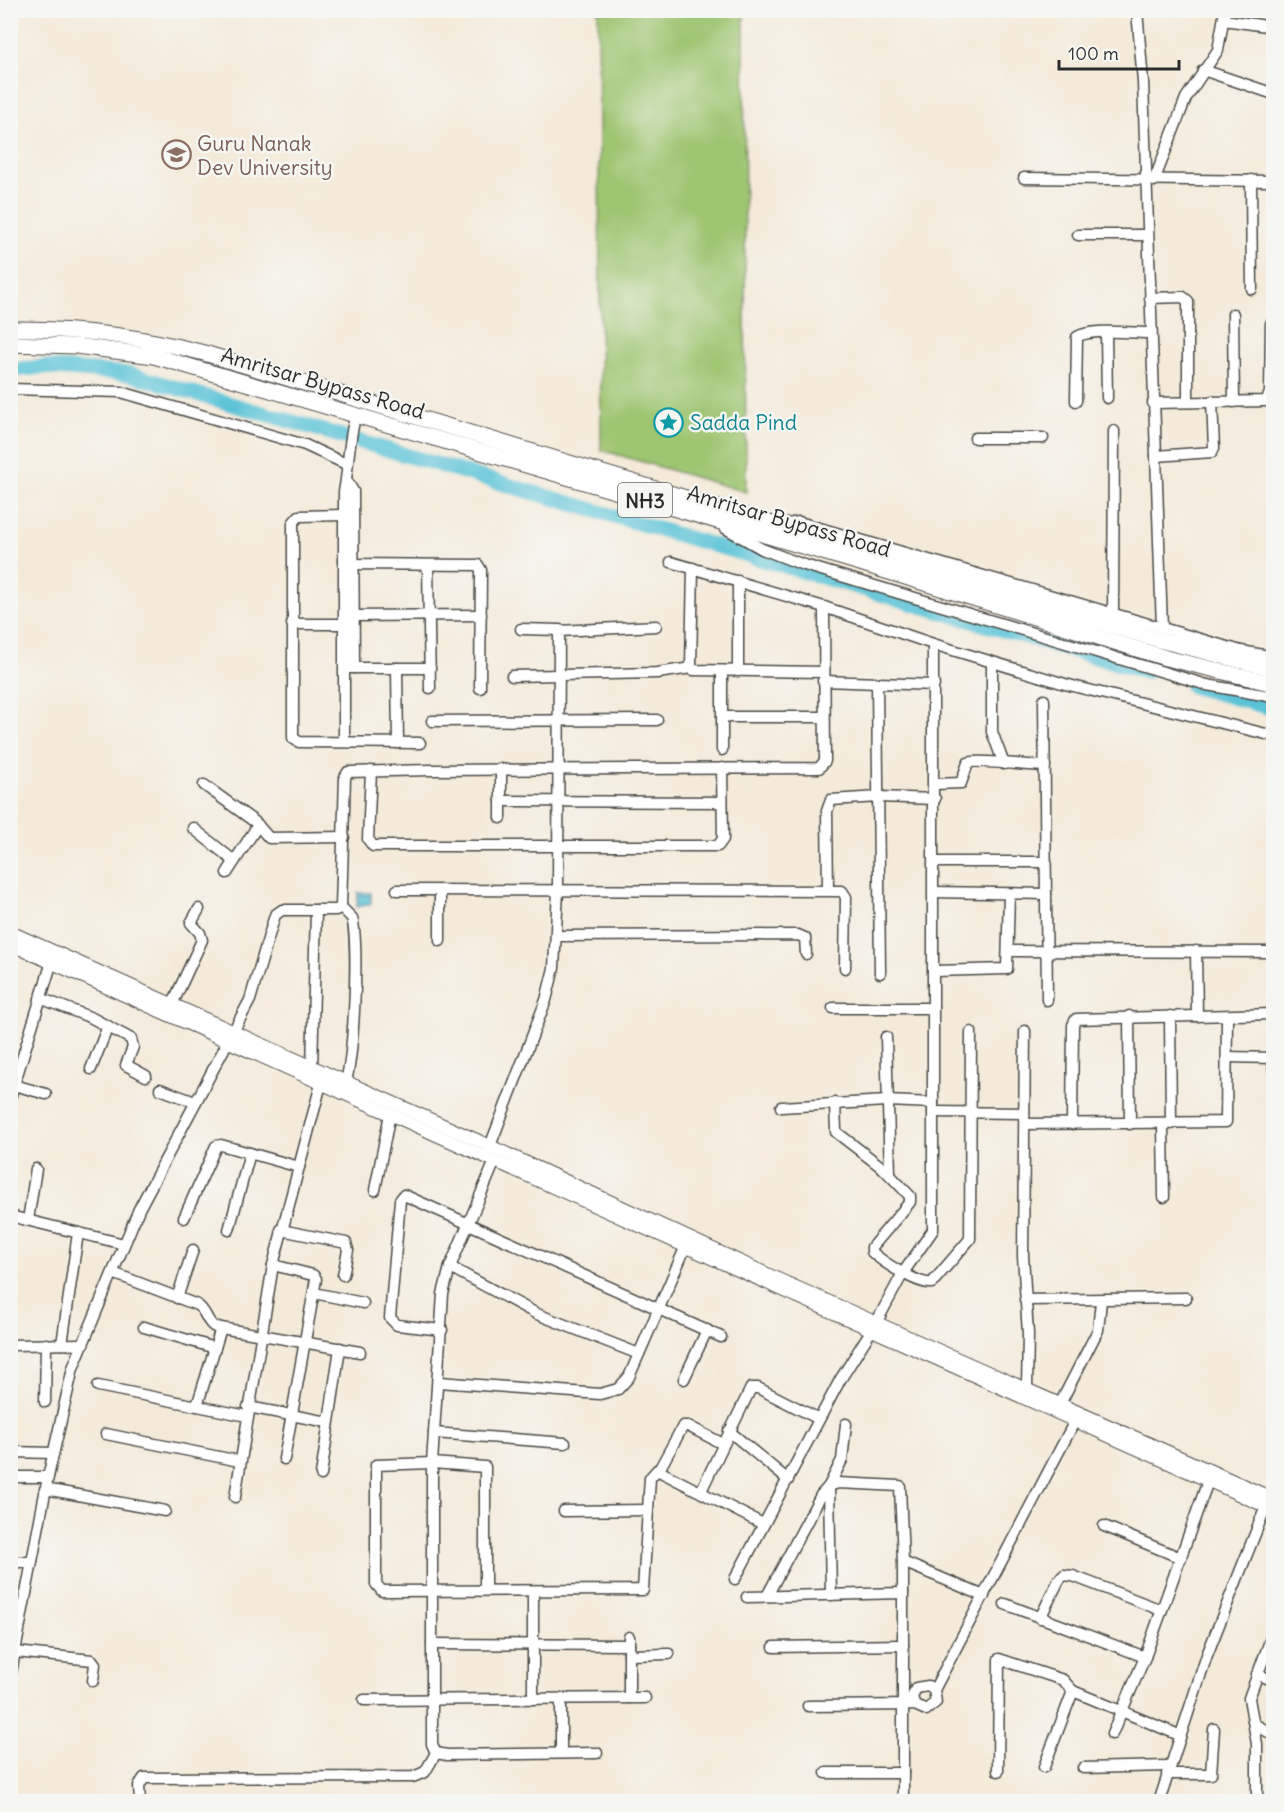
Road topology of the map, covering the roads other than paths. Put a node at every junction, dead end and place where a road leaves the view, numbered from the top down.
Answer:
1 (1137, 10) edge
2 (1224, 15) edge
3 (1274, 27) edge
4 (1203, 70) junction
5 (1274, 94) edge
6 (1024, 178) dead end
7 (1149, 180) junction
8 (1251, 180) junction
9 (1274, 181) edge
10 (1078, 235) dead end
11 (1146, 235) junction
12 (1252, 289) dead end
13 (1150, 298) junction
14 (1233, 314) dead end
15 (1274, 318) edge
16 (10, 329) edge
17 (1106, 333) junction
18 (1150, 333) junction
19 (10, 344) edge
20 (10, 388) edge
21 (1107, 398) dead end
22 (1076, 401) dead end
23 (1212, 401) junction
24 (1188, 402) junction
25 (1234, 402) junction
26 (1153, 403) junction
27 (354, 420) junction
28 (1114, 431) dead end
29 (975, 438) dead end
30 (1043, 438) dead end
31 (1156, 456) junction
32 (346, 460) junction
33 (347, 481) junction
34 (344, 514) junction
35 (714, 521) junction
36 (779, 525) junction
37 (671, 562) dead end
38 (350, 564) junction
39 (428, 565) junction
40 (693, 568) junction
41 (738, 581) junction
42 (824, 607) junction
43 (1113, 614) junction
44 (481, 615) junction
45 (429, 616) junction
46 (348, 619) junction
47 (292, 624) junction
48 (656, 626) dead end
49 (1162, 628) junction
50 (521, 629) dead end
51 (560, 630) junction
52 (933, 644) junction
53 (1274, 657) edge
54 (992, 662) junction
55 (349, 668) junction
56 (397, 668) junction
57 (430, 668) junction
58 (692, 668) junction
59 (1274, 669) edge
60 (722, 671) junction
61 (738, 671) junction
62 (512, 676) dead end
63 (559, 676) junction
64 (823, 677) junction
65 (877, 683) junction
66 (1274, 684) edge
67 (934, 685) junction
68 (430, 688) dead end
69 (480, 688) dead end
70 (1274, 697) edge
71 (1044, 700) dead end
72 (722, 717) junction
73 (824, 717) junction
74 (558, 720) junction
75 (657, 720) dead end
76 (432, 721) dead end
77 (1274, 736) edge
78 (344, 742) junction
79 (398, 742) junction
80 (420, 742) dead end
81 (722, 750) dead end
82 (1004, 764) junction
83 (1045, 766) junction
84 (722, 768) junction
85 (501, 769) junction
86 (558, 769) junction
87 (370, 771) junction
88 (204, 784) dead end
89 (935, 784) junction
90 (879, 797) junction
91 (935, 799) junction
92 (501, 801) junction
93 (558, 802) junction
94 (722, 802) junction
95 (501, 818) dead end
96 (258, 825) junction
97 (193, 828) dead end
98 (344, 837) junction
99 (558, 848) junction
100 (234, 861) junction
101 (935, 862) junction
102 (1046, 862) junction
103 (227, 873) dead end
104 (397, 890) dead end
105 (828, 890) junction
106 (440, 891) junction
107 (558, 891) junction
108 (934, 892) junction
109 (1009, 894) junction
110 (1046, 894) junction
111 (341, 907) junction
112 (199, 909) dead end
113 (316, 910) junction
114 (10, 932) edge
115 (557, 936) junction
116 (440, 941) dead end
117 (10, 944) edge
118 (1009, 951) junction
119 (1196, 951) junction
120 (1047, 952) junction
121 (1274, 952) edge
122 (806, 954) dead end
123 (53, 957) junction
124 (845, 968) dead end
125 (934, 970) junction
126 (880, 973) dead end
127 (40, 998) junction
128 (1047, 1000) dead end
129 (172, 1005) junction
130 (833, 1008) dead end
131 (933, 1008) junction
132 (1274, 1014) edge
133 (1129, 1016) junction
134 (1170, 1016) junction
135 (1197, 1016) junction
136 (1227, 1016) junction
137 (108, 1026) junction
138 (1025, 1031) dead end
139 (971, 1032) dead end
140 (229, 1037) junction
141 (886, 1037) dead end
142 (1227, 1057) junction
143 (1273, 1058) edge
144 (91, 1069) dead end
145 (312, 1069) junction
146 (1274, 1071) edge
147 (146, 1076) dead end
148 (321, 1084) junction
149 (14, 1085) junction
150 (343, 1088) junction
151 (160, 1089) dead end
152 (46, 1094) dead end
153 (10, 1098) edge
154 (887, 1101) junction
155 (195, 1102) junction
156 (835, 1103) junction
157 (781, 1107) dead end
158 (933, 1107) junction
159 (971, 1112) junction
160 (390, 1114) junction
161 (1025, 1119) junction
162 (1072, 1124) junction
163 (1130, 1124) junction
164 (1167, 1124) junction
165 (250, 1153) junction
166 (490, 1155) junction
167 (299, 1167) junction
168 (36, 1169) dead end
169 (890, 1174) junction
170 (375, 1190) dead end
171 (1164, 1197) dead end
172 (10, 1215) edge
173 (184, 1218) dead end
174 (28, 1220) junction
175 (468, 1223) junction
176 (229, 1230) dead end
177 (281, 1230) junction
178 (78, 1233) junction
179 (687, 1243) junction
180 (124, 1244) junction
181 (193, 1250) dead end
182 (273, 1265) junction
183 (450, 1267) junction
184 (113, 1273) junction
185 (903, 1273) junction
186 (343, 1275) dead end
187 (314, 1293) junction
188 (177, 1298) junction
189 (1186, 1298) dead end
190 (1025, 1300) junction
191 (1101, 1301) junction
192 (363, 1302) dead end
193 (659, 1307) junction
194 (144, 1327) dead end
195 (874, 1327) junction
196 (221, 1328) junction
197 (442, 1330) junction
198 (707, 1330) junction
199 (261, 1337) junction
200 (721, 1337) dead end
201 (306, 1343) junction
202 (46, 1344) junction
203 (62, 1344) junction
204 (82, 1344) junction
205 (10, 1345) edge
206 (215, 1348) junction
207 (340, 1348) junction
208 (360, 1352) dead end
209 (639, 1354) junction
210 (684, 1378) dead end
211 (439, 1382) junction
212 (98, 1386) dead end
213 (1027, 1389) junction
214 (45, 1402) dead end
215 (1060, 1404) junction
216 (196, 1406) junction
217 (248, 1411) junction
218 (292, 1416) junction
219 (1077, 1417) junction
220 (819, 1419) junction
221 (328, 1422) junction
222 (846, 1424) dead end
223 (729, 1431) junction
224 (434, 1433) junction
225 (106, 1434) dead end
226 (565, 1443) dead end
227 (723, 1444) junction
228 (10, 1452) edge
229 (53, 1453) junction
230 (284, 1459) dead end
231 (239, 1461) junction
232 (432, 1463) junction
233 (659, 1470) junction
234 (321, 1475) dead end
235 (10, 1477) edge
236 (48, 1477) junction
237 (788, 1479) junction
238 (1208, 1481) junction
239 (830, 1486) junction
240 (45, 1489) junction
241 (701, 1491) junction
242 (235, 1497) dead end
243 (1271, 1500) edge
244 (648, 1510) junction
245 (165, 1511) dead end
246 (564, 1511) dead end
247 (763, 1524) junction
248 (1104, 1526) dead end
249 (1180, 1558) junction
250 (10, 1562) edge
251 (32, 1562) junction
252 (903, 1562) junction
253 (735, 1579) dead end
254 (434, 1590) junction
255 (485, 1590) junction
256 (533, 1591) junction
257 (903, 1593) junction
258 (831, 1595) junction
259 (767, 1596) junction
260 (984, 1596) junction
261 (747, 1597) dead end
262 (1005, 1604) dead end
263 (1161, 1610) junction
264 (1040, 1618) junction
265 (1274, 1630) edge
266 (432, 1644) junction
267 (533, 1644) junction
268 (903, 1645) junction
269 (629, 1646) junction
270 (774, 1647) dead end
271 (16, 1652) junction
272 (669, 1654) dead end
273 (1145, 1657) junction
274 (1257, 1674) junction
275 (10, 1678) edge
276 (93, 1681) dead end
277 (1274, 1681) edge
278 (934, 1690) junction
279 (1073, 1691) junction
280 (629, 1698) junction
281 (645, 1698) dead end
282 (533, 1699) junction
283 (561, 1699) junction
284 (364, 1700) dead end
285 (432, 1700) junction
286 (808, 1706) dead end
287 (903, 1706) junction
288 (915, 1706) junction
289 (1123, 1711) junction
290 (1254, 1724) junction
291 (1214, 1729) dead end
292 (1112, 1734) dead end
293 (1179, 1735) junction
294 (1274, 1735) edge
295 (436, 1753) junction
296 (597, 1753) dead end
297 (561, 1754) junction
298 (1044, 1767) dead end
299 (1083, 1768) dead end
300 (1168, 1770) junction
301 (998, 1771) dead end
302 (826, 1773) dead end
303 (903, 1773) junction
304 (140, 1802) edge
305 (903, 1802) edge
306 (1159, 1802) edge
307 (1257, 1802) edge

1 - 7 street
2 - 3 street
2 - 4 street
4 - 5 street
4 - 7 street
6 - 7 street
7 - 8 street
7 - 11 street
8 - 9 street
8 - 12 street
10 - 11 street
11 - 13 street
13 - 18 street
13 - 24 street
14 - 25 street
15 - 25 street
16 - 36 highway, Amritsar Bypass Road / NH3
17 - 18 street
17 - 21 street
17 - 22 street
18 - 26 street
19 - 27 highway, Amritsar Bypass Road / NH3
20 - 32 street
23 - 24 street
23 - 25 street
23 - 31 street
24 - 26 street
26 - 31 street
27 - 32 street
27 - 35 highway, Amritsar Bypass Road / NH3
28 - 43 street
29 - 30 street
31 - 49 street
32 - 33 street
33 - 34 street
33 - 38 street
34 - 38 street
34 - 47 street
35 - 66 highway, Amritsar Bypass Road / NH3
35 - 70 street
36 - 43 street
36 - 59 highway, Amritsar Bypass Road / NH3
37 - 40 street
38 - 39 street
38 - 46 street
39 - 44 street
39 - 45 street
40 - 41 street
40 - 58 street
41 - 42 street
41 - 61 street
42 - 52 street
42 - 64 street
43 - 49 street
44 - 45 street
44 - 69 street
45 - 46 street
45 - 57 street
46 - 47 street
46 - 55 street
47 - 78 street
48 - 51 street
49 - 53 street
50 - 51 street
51 - 63 street
52 - 54 street
52 - 67 street
54 - 77 street
54 - 82 street
55 - 56 street
55 - 78 street
56 - 57 street
56 - 79 street
57 - 68 street
58 - 60 street
58 - 63 street
60 - 61 street
60 - 72 street
61 - 64 street
62 - 63 street
63 - 74 street
64 - 65 street
64 - 73 street
65 - 67 street
65 - 90 street
67 - 89 street
71 - 83 street
72 - 73 street
72 - 81 street
73 - 84 street
74 - 75 street
74 - 76 street
74 - 86 street
78 - 79 street
79 - 80 street
82 - 83 street
82 - 89 street
83 - 102 street
84 - 86 street
84 - 94 street
85 - 86 street
85 - 87 street
85 - 92 street
86 - 93 street
87 - 98 street
87 - 99 street
88 - 96 street
89 - 91 street
90 - 91 street
90 - 105 street
90 - 126 street
91 - 101 street
92 - 93 street
92 - 95 street
93 - 94 street
93 - 99 street
94 - 99 street
96 - 98 street
96 - 100 street
97 - 100 street
98 - 111 street
99 - 107 street
100 - 103 street
101 - 102 street
101 - 108 street
102 - 110 street
104 - 106 street
105 - 107 street
105 - 124 street
106 - 107 street
106 - 116 street
107 - 115 street
108 - 109 street
108 - 125 street
109 - 110 street
109 - 118 street
110 - 120 street
111 - 113 street
111 - 150 street
112 - 129 street
113 - 140 street
113 - 145 street
114 - 123 main road
115 - 122 street
115 - 166 street
117 - 123 main road
118 - 120 street
118 - 125 street
119 - 120 street
119 - 121 street
119 - 135 street
120 - 128 street
123 - 127 street
123 - 129 main road
123 - 140 main road
125 - 131 street
127 - 137 street
127 - 149 street
129 - 140 main road
130 - 131 street
131 - 158 street
132 - 136 street
133 - 134 street
133 - 162 street
133 - 163 street
134 - 135 street
134 - 164 street
135 - 136 street
136 - 142 street
137 - 144 street
137 - 147 street
138 - 161 street
139 - 159 street
140 - 145 main road
140 - 148 main road
140 - 155 street
141 - 154 street
142 - 143 street
142 - 164 street
143 - 146 street
145 - 150 main road
148 - 150 main road
148 - 167 street
149 - 152 street
149 - 153 street
150 - 160 main road
150 - 166 main road
151 - 155 street
154 - 156 street
154 - 158 street
154 - 169 street
155 - 180 street
156 - 157 street
156 - 169 street
158 - 159 street
158 - 185 street
159 - 161 street
159 - 185 street
160 - 166 main road
160 - 170 street
161 - 162 street
161 - 190 street
162 - 163 street
163 - 164 street
164 - 171 street
165 - 167 street
165 - 173 street
165 - 176 street
166 - 175 street
166 - 179 main road
167 - 177 street
168 - 174 street
169 - 185 street
172 - 174 street
174 - 178 street
175 - 183 street
175 - 193 street
175 - 197 street
177 - 182 street
177 - 186 street
178 - 180 street
178 - 203 street
179 - 193 street
179 - 195 main road
180 - 184 street
181 - 188 street
182 - 187 street
182 - 199 street
183 - 197 street
183 - 209 street
184 - 188 street
184 - 204 street
185 - 195 street
187 - 192 street
187 - 201 street
188 - 196 street
189 - 191 street
190 - 191 street
190 - 213 street
191 - 215 street
193 - 198 street
193 - 209 street
194 - 206 street
195 - 213 main road
195 - 219 main road
195 - 220 street
196 - 199 street
196 - 206 street
197 - 211 street
198 - 200 street
198 - 210 street
199 - 201 street
199 - 217 street
201 - 207 street
201 - 218 street
202 - 203 street
202 - 205 street
202 - 214 street
203 - 204 street
204 - 229 street
206 - 216 street
207 - 208 street
207 - 221 street
209 - 211 street
211 - 224 street
212 - 216 street
213 - 215 main road
215 - 219 main road
216 - 217 street
217 - 218 street
217 - 231 street
218 - 221 street
218 - 230 street
219 - 238 main road
219 - 243 main road
219 - 260 street
220 - 223 street
220 - 237 street
221 - 234 street
222 - 239 street
223 - 227 street
223 - 237 street
224 - 226 street
224 - 232 street
225 - 231 street
227 - 233 street
227 - 241 street
228 - 229 street
229 - 236 street
231 - 242 street
232 - 254 street
232 - 254 street
232 - 255 street
233 - 241 street
233 - 244 street
235 - 236 street
236 - 240 street
237 - 247 street
238 - 243 main road
238 - 249 street
239 - 252 street
239 - 258 street
239 - 259 street
240 - 245 street
240 - 251 street
241 - 247 street
243 - 293 street
244 - 246 street
244 - 256 street
247 - 253 street
248 - 249 street
249 - 263 street
250 - 251 street
251 - 271 street
252 - 257 street
252 - 260 street
254 - 255 street
254 - 266 street
255 - 256 street
256 - 267 street
257 - 258 street
257 - 268 street
258 - 259 street
259 - 261 street
260 - 278 street
262 - 264 street
263 - 264 street
263 - 273 street
264 - 273 street
265 - 274 street
266 - 267 street
266 - 285 street
267 - 269 street
267 - 282 street
268 - 270 street
268 - 287 street
269 - 272 street
269 - 280 street
271 - 275 street
271 - 276 street
273 - 289 street
274 - 277 street
274 - 290 street
278 - 288 street
278 - 288 street
279 - 289 street
279 - 298 street
279 - 301 street
280 - 281 street
280 - 283 street
282 - 283 street
282 - 285 street
283 - 297 street
284 - 285 street
285 - 295 street
286 - 287 street
287 - 288 street
287 - 303 street
289 - 292 street
289 - 293 street
290 - 294 street
290 - 307 street
291 - 300 street
293 - 300 street
295 - 297 street
295 - 304 street
296 - 297 street
299 - 300 street
300 - 306 street
302 - 303 street
303 - 305 street

